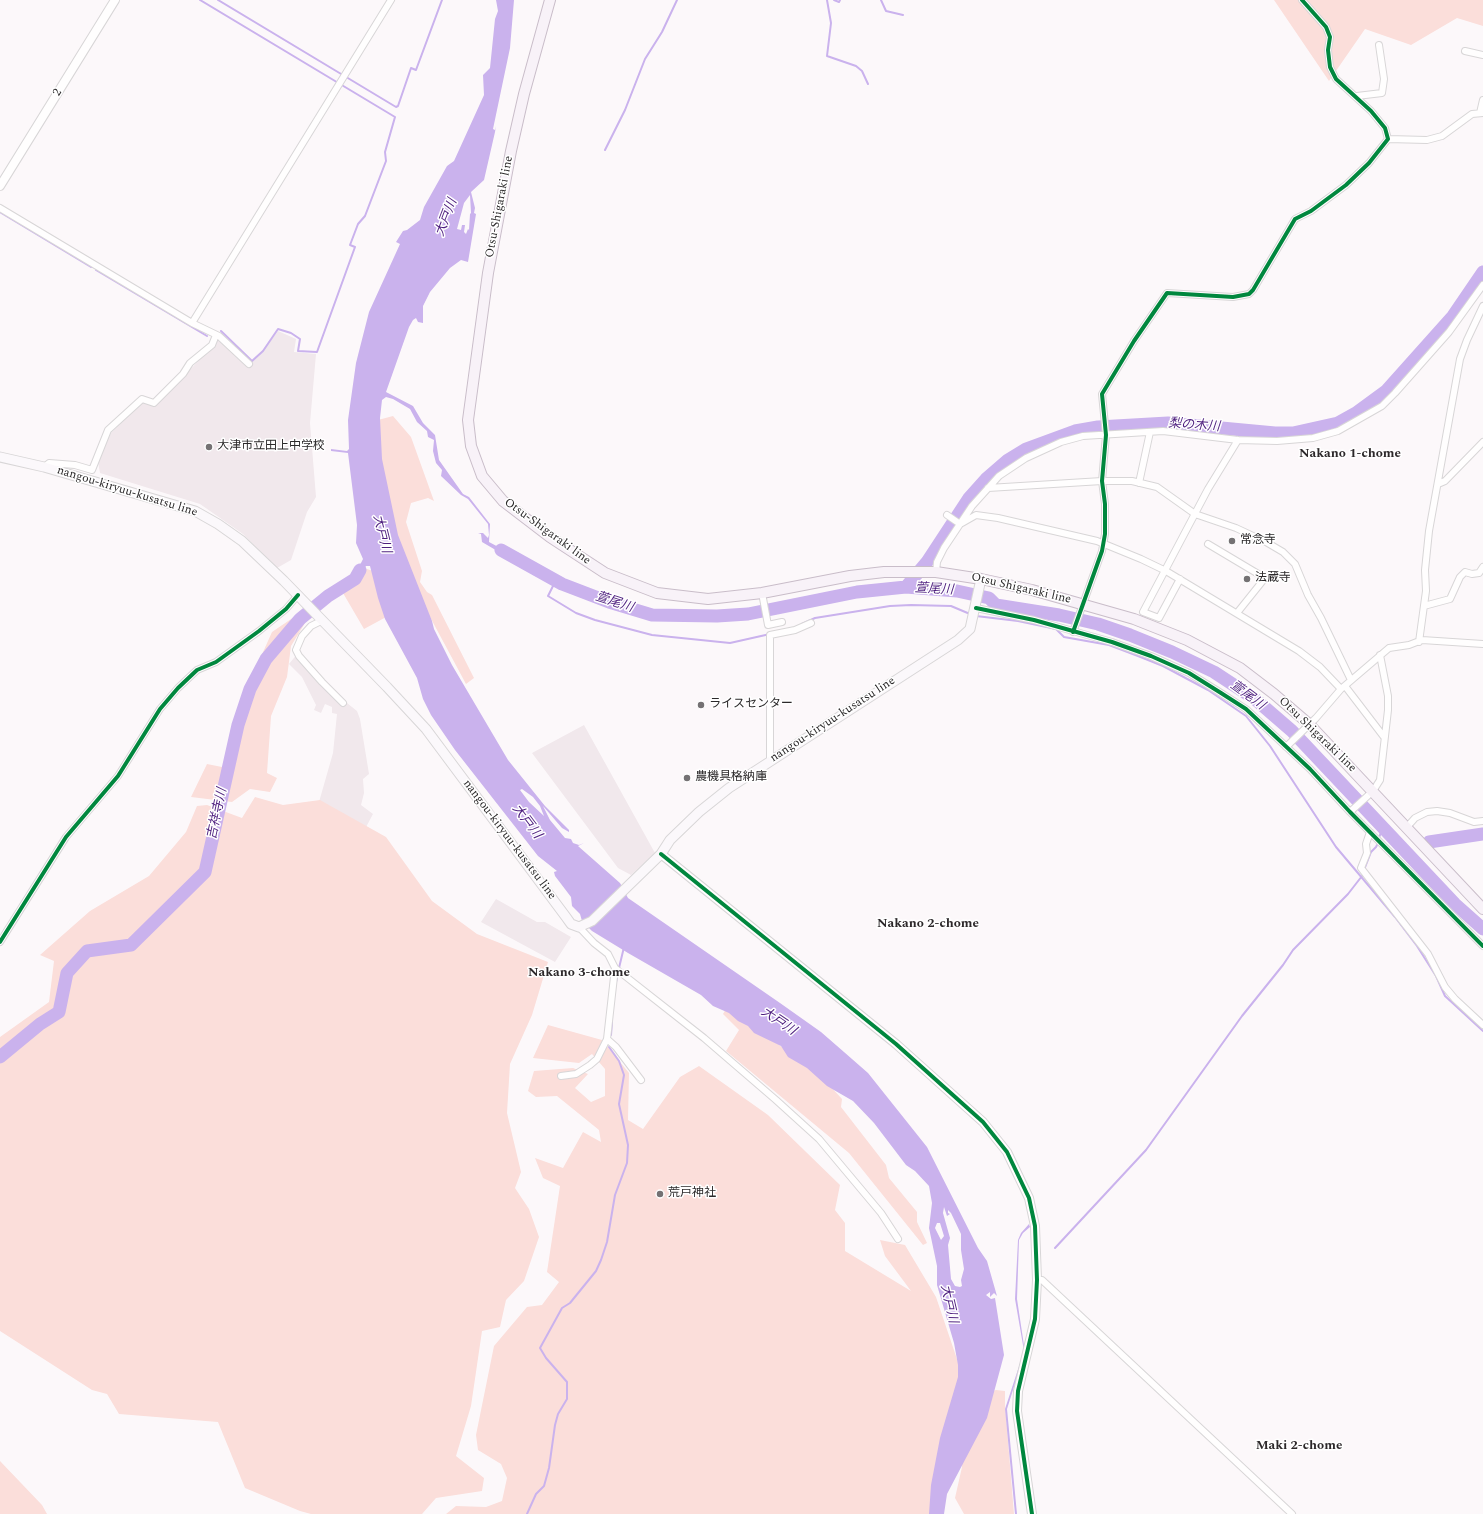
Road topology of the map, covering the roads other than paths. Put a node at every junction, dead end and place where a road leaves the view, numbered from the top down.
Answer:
1 (115, 0) edge
2 (390, 0) edge
3 (550, 0) edge
4 (1302, 0) edge
5 (1379, 45) dead end
6 (1464, 51) dead end
7 (1483, 55) edge
8 (1357, 96) junction
9 (1483, 100) edge
10 (1481, 113) edge
11 (1388, 139) junction
12 (0, 186) edge
13 (0, 208) edge
14 (1483, 285) edge
15 (1470, 305) junction
16 (1482, 309) edge
17 (192, 324) junction
18 (216, 336) junction
19 (249, 364) dead end
20 (1150, 432) junction
21 (1106, 433) junction
22 (1241, 439) junction
23 (1483, 442) edge
24 (0, 457) edge
25 (44, 467) junction
26 (1102, 481) junction
27 (1138, 483) junction
28 (1438, 484) junction
29 (988, 488) junction
30 (1194, 514) junction
31 (947, 515) dead end
32 (961, 524) junction
33 (1104, 543) junction
34 (1208, 544) dead end
35 (1483, 567) edge
36 (908, 571) joint
37 (1166, 571) junction
38 (931, 572) junction
39 (1180, 579) junction
40 (981, 581) junction
41 (298, 595) junction
42 (763, 597) junction
43 (1081, 606) junction
44 (1424, 606) junction
45 (976, 607) junction
46 (1237, 613) junction
47 (322, 619) junction
48 (1148, 619) junction
49 (782, 622) dead end
50 (811, 623) dead end
51 (1073, 632) junction
52 (1419, 642) junction
53 (1483, 644) edge
54 (1380, 655) junction
55 (1351, 680) junction
56 (1343, 688) junction
57 (343, 703) dead end
58 (1307, 726) junction
59 (1384, 737) junction
60 (1287, 745) junction
61 (770, 760) junction
62 (1370, 793) junction
63 (1351, 811) junction
64 (1483, 821) edge
65 (1406, 827) junction
66 (1370, 832) junction
67 (661, 854) junction
68 (1483, 909) edge
69 (582, 927) junction
70 (0, 942) edge
71 (1483, 946) edge
72 (617, 970) junction
73 (1483, 1025) edge
74 (607, 1039) junction
75 (562, 1076) dead end
76 (641, 1080) dead end
77 (898, 1239) dead end
78 (1037, 1280) junction
79 (1032, 1514) edge
80 (1292, 1514) edge

1 - 12 street, 2
2 - 17 street
3 - 42 main road, Otsu-Shigaraki line
4 - 8 street
5 - 8 street
6 - 7 street
8 - 11 street
9 - 10 street
10 - 11 street
11 - 21 street
13 - 17 street
14 - 15 street
15 - 16 street
15 - 22 street
16 - 28 street
17 - 18 street
18 - 19 street
18 - 25 street
20 - 21 street
20 - 22 street
20 - 27 street
21 - 26 street
21 - 29 street
22 - 30 street
23 - 28 street
24 - 25 main road, nangou-kiryuu-kusatsu line
25 - 41 main road, nangou-kiryuu-kusatsu line
26 - 27 street
26 - 29 street
26 - 33 street
27 - 30 street
28 - 44 street
29 - 32 street
30 - 37 street
30 - 55 street
31 - 32 street
32 - 33 street
32 - 38 street
33 - 37 street
33 - 43 street
34 - 46 street
35 - 44 street
36 - 38 main road, Otsu Shigaraki line
36 - 42 main road, Otsu-Shigaraki line
37 - 39 street
37 - 48 street
38 - 40 main road, Otsu Shigaraki line
39 - 46 street
39 - 48 street
40 - 43 main road, Otsu Shigaraki line
40 - 45 main road, nangou-kiryuu-kusatsu line
41 - 47 main road, nangou-kiryuu-kusatsu line
41 - 70 street
42 - 49 street
43 - 48 main road, Otsu Shigaraki line
43 - 51 street
44 - 52 street
45 - 51 street
45 - 61 main road, nangou-kiryuu-kusatsu line
46 - 56 street
47 - 57 street
47 - 69 main road, nangou-kiryuu-kusatsu line
48 - 58 main road, Otsu Shigaraki line
50 - 61 street
51 - 60 street
52 - 53 street
52 - 54 street
54 - 55 street
54 - 59 street
55 - 56 street
56 - 58 street
56 - 59 street
58 - 60 street
58 - 62 main road, Otsu Shigaraki line
59 - 62 street
60 - 63 street
61 - 67 main road, nangou-kiryuu-kusatsu line
62 - 63 street
62 - 65 main road, Otsu Shigaraki line
63 - 66 street
64 - 65 street
65 - 68 main road, Otsu Shigaraki line
66 - 71 street
66 - 73 street
67 - 69 main road, nangou-kiryuu-kusatsu line
67 - 78 street
69 - 72 street
72 - 74 street
72 - 77 street
74 - 75 street
74 - 76 street
78 - 79 street
78 - 80 street

